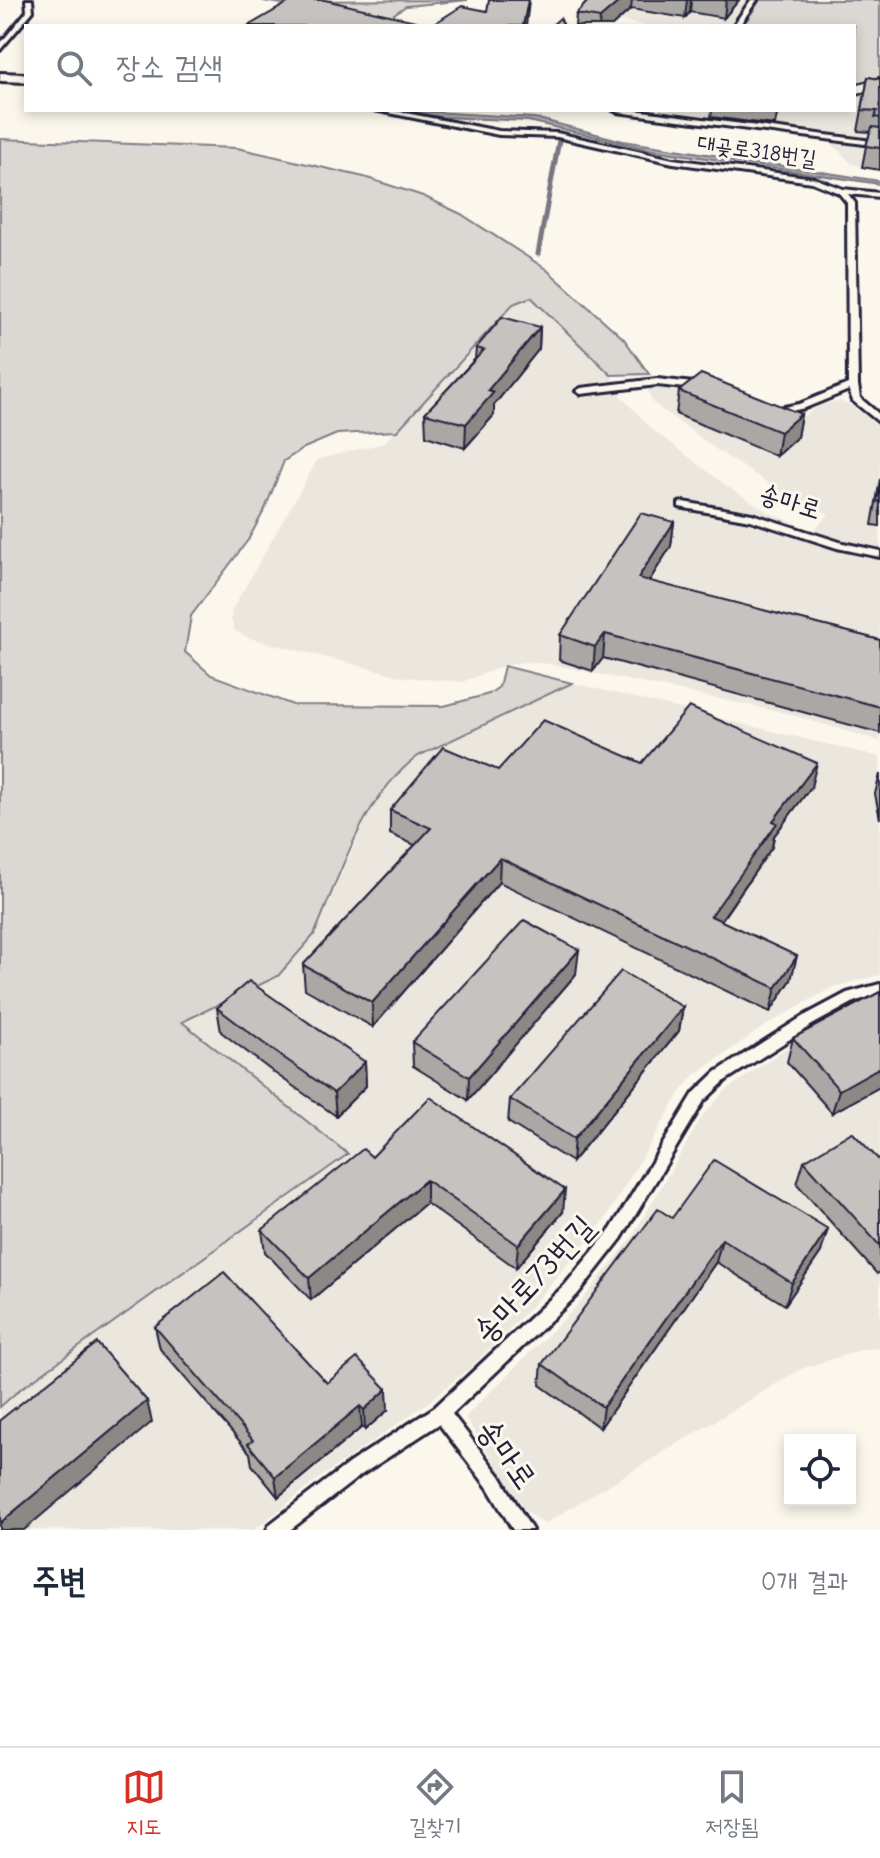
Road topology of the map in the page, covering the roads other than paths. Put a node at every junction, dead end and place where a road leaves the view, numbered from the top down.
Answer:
1 (29, 0) edge
2 (754, 0) edge
3 (737, 24) edge
4 (0, 48) edge
5 (0, 77) edge
6 (24, 78) edge
7 (880, 83) edge
8 (856, 89) edge
9 (389, 112) edge
10 (632, 112) edge
11 (880, 144) edge
12 (842, 191) junction
13 (880, 195) edge
14 (853, 385) junction
15 (715, 390) edge
16 (581, 391) dead end
17 (760, 409) edge
18 (880, 420) edge
19 (683, 505) dead end
20 (880, 554) edge
21 (880, 989) edge
22 (441, 1413) junction
23 (276, 1530) edge
24 (523, 1530) edge

1 - 4 lane
2 - 3 lane
5 - 6 street
7 - 8 street
9 - 12 lane, 대곶로318번길
10 - 11 lane
12 - 13 lane
12 - 14 lane, 대곶로318번길
14 - 17 lane
14 - 18 lane
15 - 16 lane
19 - 20 lane, 송마로
21 - 22 lane, 송마로73번길
22 - 23 lane, 송마로73번길
22 - 24 lane, 송마로

